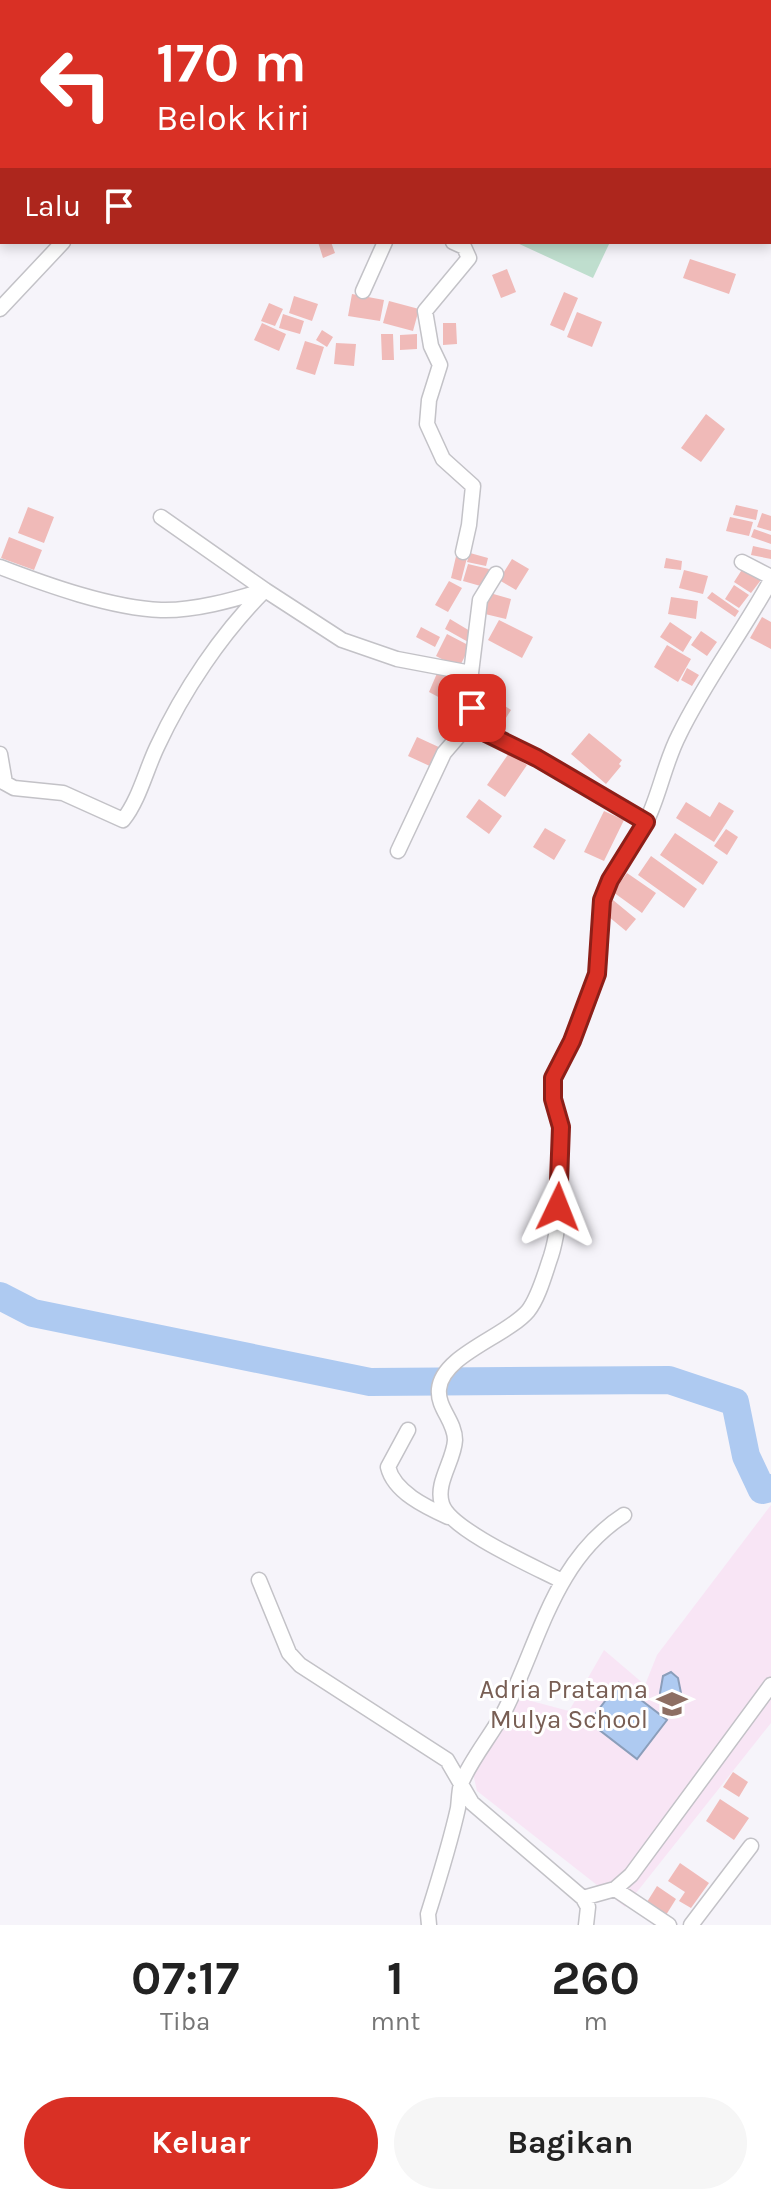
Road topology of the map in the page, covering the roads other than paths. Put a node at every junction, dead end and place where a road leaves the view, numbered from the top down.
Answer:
1 (61, 244) edge
2 (384, 244) edge
3 (457, 244) edge
4 (363, 291) dead end
5 (0, 309) edge
6 (161, 517) dead end
7 (463, 552) dead end
8 (742, 562) dead end
9 (0, 567) edge
10 (496, 574) dead end
11 (771, 578) edge
12 (265, 590) junction
13 (471, 673) junction
14 (475, 717) junction
15 (0, 754) edge
16 (646, 822) junction
17 (398, 851) dead end
18 (408, 1430) dead end
19 (624, 1515) dead end
20 (452, 1518) junction
21 (259, 1580) dead end
22 (562, 1581) junction
23 (771, 1685) edge
24 (461, 1784) junction
25 (751, 1846) dead end
26 (615, 1889) junction
27 (583, 1898) junction
28 (429, 1925) edge
29 (586, 1925) edge
30 (669, 1925) edge
31 (691, 1925) edge

1 - 5 street
2 - 4 street
3 - 7 street
6 - 12 street
8 - 11 street
9 - 12 street
10 - 13 street
11 - 16 street
12 - 13 street
12 - 15 street
13 - 14 street
14 - 16 street
14 - 17 street
16 - 20 street
18 - 20 street
19 - 22 street
20 - 22 street
21 - 24 street
22 - 24 street
23 - 26 street
24 - 27 street
24 - 28 street
25 - 31 street
26 - 27 street
26 - 30 street
27 - 29 street

